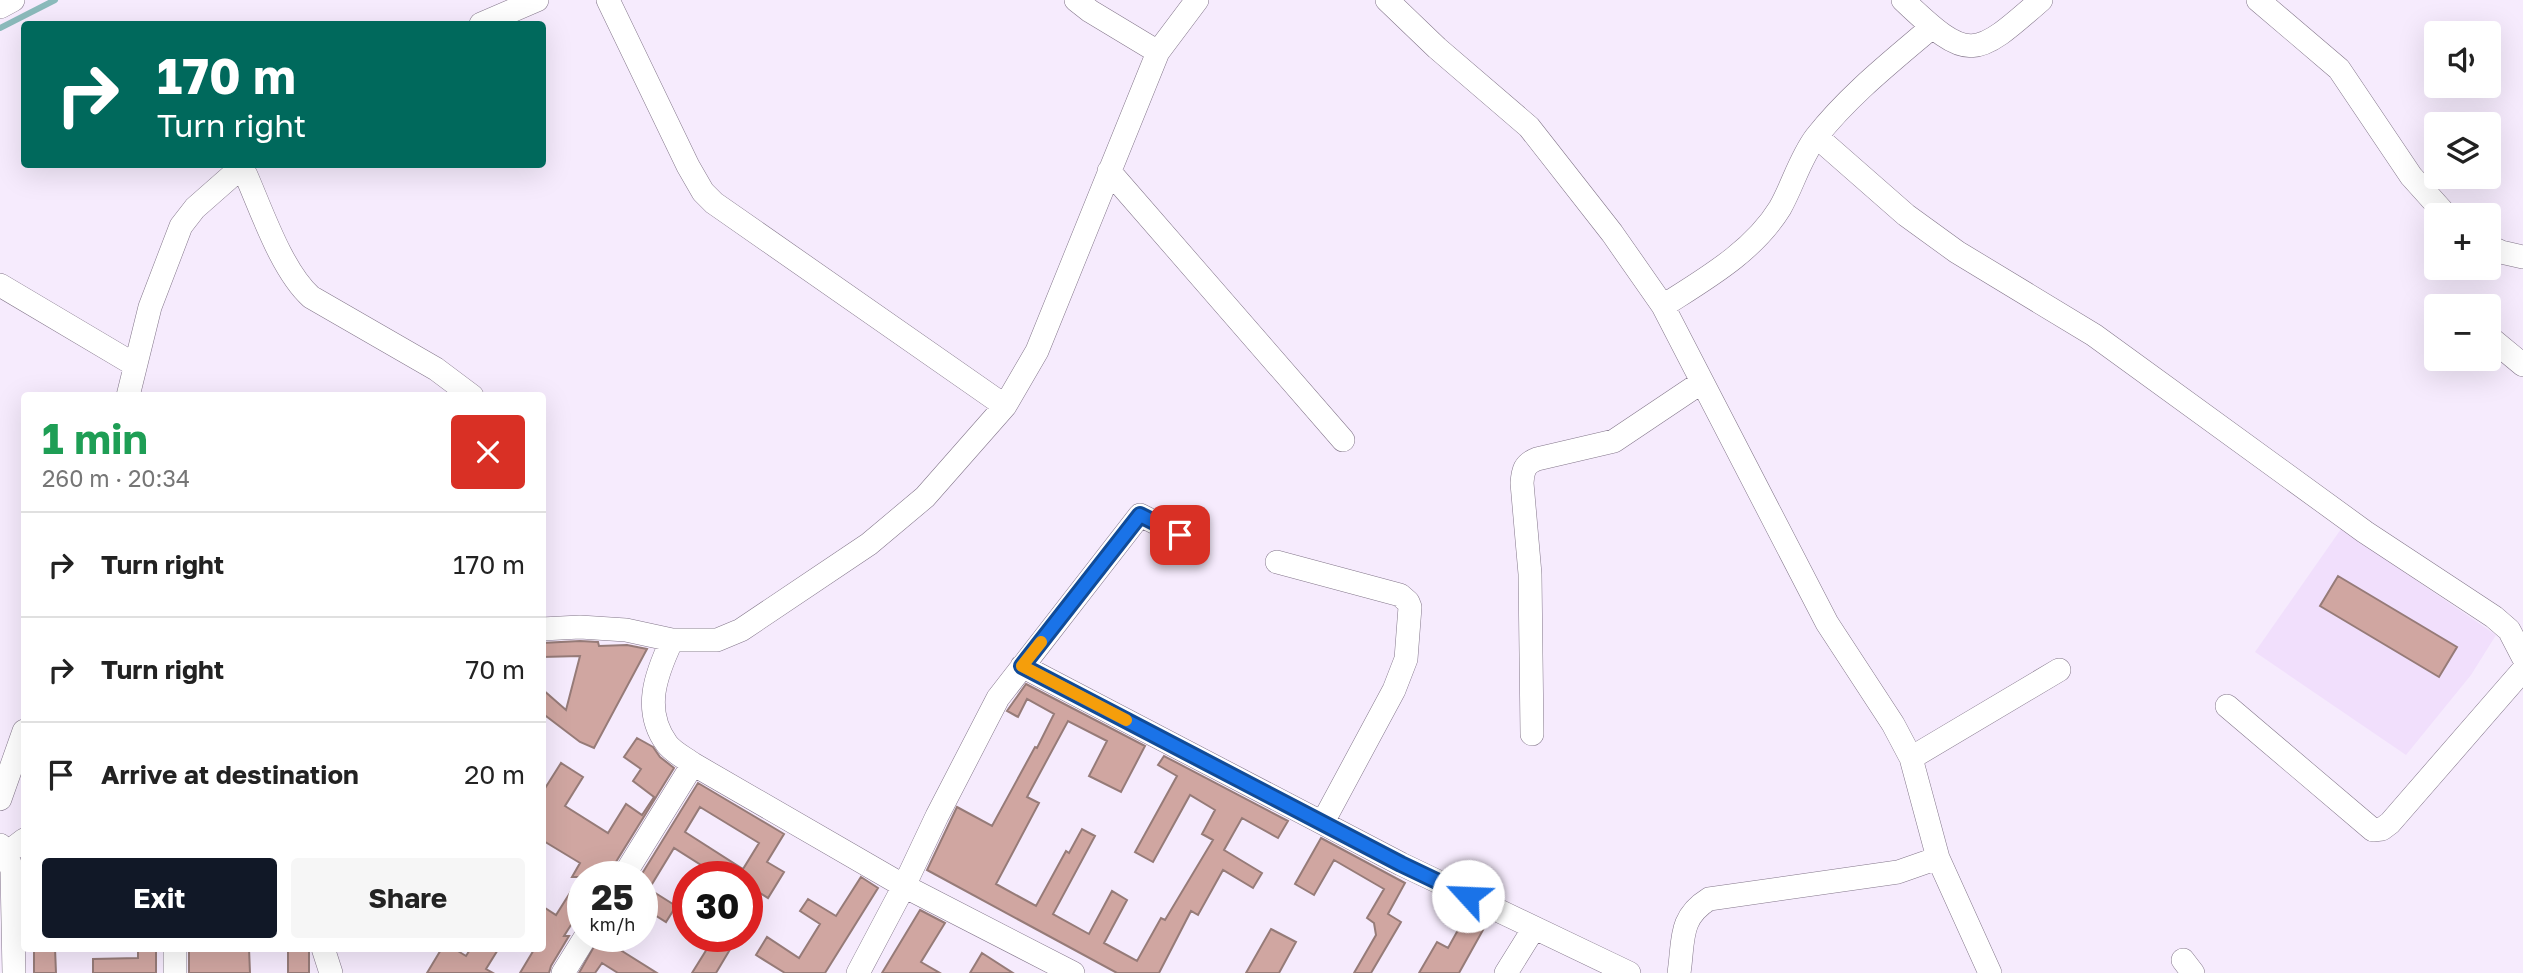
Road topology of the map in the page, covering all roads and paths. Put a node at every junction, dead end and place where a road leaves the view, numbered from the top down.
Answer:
1 (13, 0) edge
2 (537, 0) edge
3 (608, 0) edge
4 (1076, 0) edge
5 (1197, 0) edge
6 (1387, 0) edge
7 (1903, 0) edge
8 (2041, 0) edge
9 (2258, 0) edge
10 (0, 6) edge
11 (488, 21) edge
12 (1932, 27) junction
13 (1158, 52) junction
14 (1817, 136) junction
15 (241, 168) edge
16 (245, 168) edge
17 (1109, 170) junction
18 (2435, 203) edge
19 (2501, 250) edge
20 (2523, 257) edge
21 (0, 285) edge
22 (1663, 306) junction
23 (2501, 346) edge
24 (135, 365) junction
25 (2523, 365) edge
26 (1702, 382) junction
27 (129, 392) edge
28 (467, 392) edge
29 (1005, 406) junction
30 (1343, 440) dead end
31 (1180, 535) dead end
32 (1277, 562) dead end
33 (546, 629) edge
34 (672, 640) junction
35 (2523, 657) edge
36 (1022, 666) junction
37 (2059, 670) dead end
38 (2523, 670) edge
39 (2227, 706) dead end
40 (1532, 734) dead end
41 (21, 740) edge
42 (1911, 758) junction
43 (693, 764) junction
44 (0, 799) edge
45 (1323, 822) junction
46 (11, 846) edge
47 (1938, 858) junction
48 (633, 861) edge
49 (904, 886) junction
50 (1534, 928) junction
51 (175, 952) edge
52 (324, 952) edge
53 (576, 952) edge
54 (14, 973) edge
55 (175, 973) edge
56 (331, 973) edge
57 (563, 973) edge
58 (858, 973) edge
59 (1073, 973) edge
60 (1506, 973) edge
61 (1629, 973) edge
62 (1679, 973) edge
63 (1990, 973) edge

1 - 10 street
2 - 11 street
3 - 29 street
4 - 13 street
5 - 13 street
6 - 22 street
7 - 12 street
8 - 12 street
9 - 18 street
12 - 14 street
13 - 17 street
14 - 22 street
14 - 35 street
15 - 24 street
16 - 28 street
17 - 29 street
17 - 30 street
19 - 20 street
21 - 24 street
22 - 26 street
23 - 25 street
24 - 27 street
26 - 40 street
26 - 42 street
29 - 34 street
31 - 36 street
32 - 45 street
33 - 34 street
34 - 43 street
36 - 45 street
36 - 49 street
37 - 42 street
38 - 39 street
41 - 44 street
42 - 47 street
43 - 48 street
43 - 49 street
45 - 50 street
46 - 54 street
47 - 62 street
47 - 63 street
49 - 58 street
49 - 59 street
50 - 60 street
50 - 61 street
51 - 55 street
52 - 56 street
53 - 57 street

